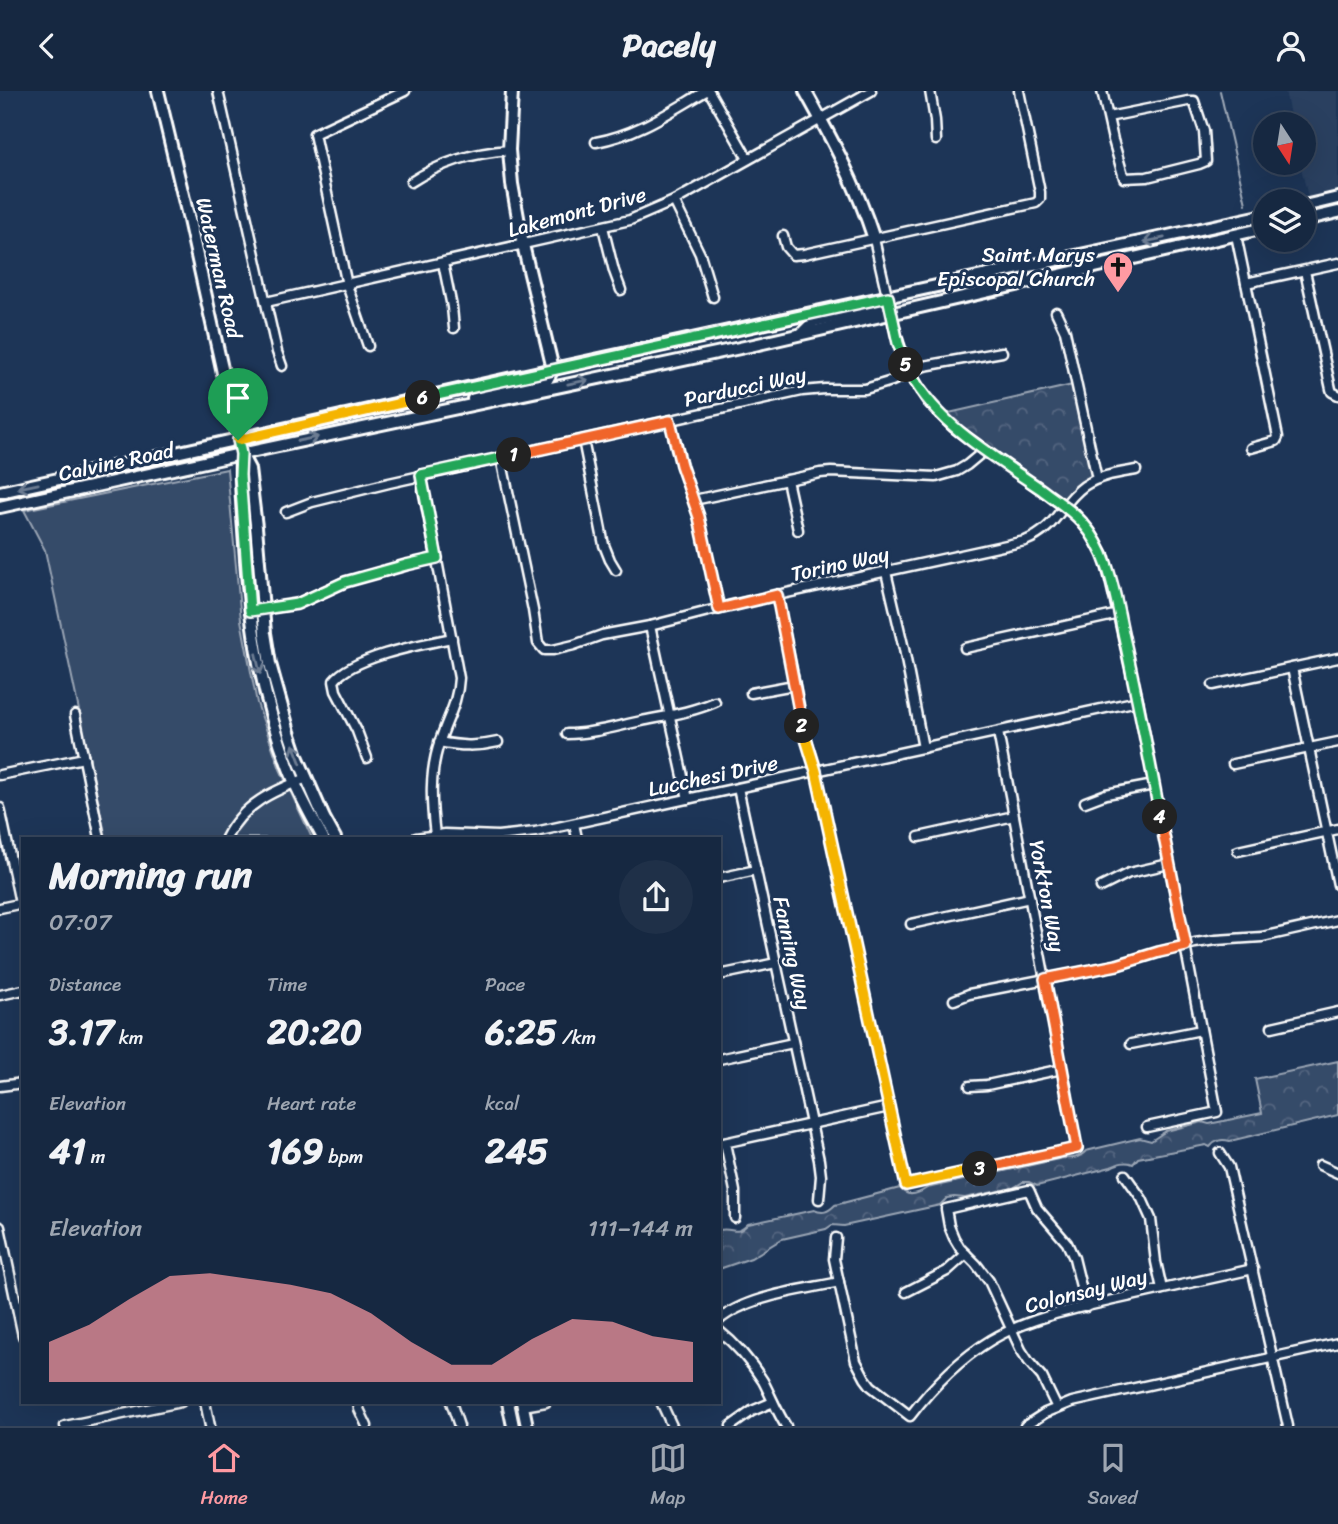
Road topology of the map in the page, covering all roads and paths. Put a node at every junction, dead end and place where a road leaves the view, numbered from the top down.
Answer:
1 (158, 91) edge
2 (218, 91) edge
3 (405, 91) edge
4 (512, 91) edge
5 (708, 91) edge
6 (805, 91) edge
7 (871, 91) edge
8 (930, 91) edge
9 (1019, 91) edge
10 (1102, 91) edge
11 (1108, 117) junction
12 (821, 118) junction
13 (936, 140) dead end
14 (596, 142) dead end
15 (509, 150) junction
16 (748, 159) junction
17 (411, 182) dead end
18 (1338, 198) edge
19 (674, 201) junction
20 (1316, 203) edge
21 (1338, 209) edge
22 (1316, 217) edge
23 (1253, 218) edge
24 (1253, 224) edge
25 (603, 227) junction
26 (1253, 231) edge
27 (1236, 235) junction
28 (783, 236) dead end
29 (874, 239) junction
30 (1197, 244) junction
31 (523, 245) junction
32 (443, 263) junction
33 (1338, 263) edge
34 (1305, 271) junction
35 (985, 277) junction
36 (1246, 283) junction
37 (347, 285) junction
38 (621, 290) dead end
39 (713, 297) dead end
40 (888, 297) junction
41 (266, 302) junction
42 (1056, 312) dead end
43 (892, 313) junction
44 (454, 328) dead end
45 (801, 334) junction
46 (368, 346) dead end
47 (1002, 352) dead end
48 (282, 366) dead end
49 (553, 369) junction
50 (910, 372) junction
51 (1338, 395) edge
52 (458, 408) junction
53 (670, 421) junction
54 (238, 440) junction
55 (583, 440) junction
56 (1251, 449) dead end
57 (985, 450) junction
58 (241, 454) junction
59 (501, 458) junction
60 (1136, 470) dead end
61 (421, 475) junction
62 (787, 479) junction
63 (1097, 479) junction
64 (0, 492) edge
65 (694, 500) junction
66 (0, 507) edge
67 (1065, 507) junction
68 (286, 512) dead end
69 (798, 530) dead end
70 (437, 558) junction
71 (617, 570) dead end
72 (886, 572) junction
73 (777, 595) junction
74 (719, 609) junction
75 (256, 610) junction
76 (1119, 614) junction
77 (650, 626) junction
78 (452, 638) junction
79 (965, 648) dead end
80 (1338, 658) edge
81 (1292, 668) junction
82 (794, 685) junction
83 (1213, 685) dead end
84 (751, 693) dead end
85 (1138, 701) junction
86 (715, 702) dead end
87 (75, 715) dead end
88 (670, 715) junction
89 (998, 732) junction
90 (567, 734) dead end
91 (439, 742) junction
92 (498, 742) dead end
93 (1338, 742) edge
94 (923, 748) junction
95 (1310, 748) junction
96 (84, 758) junction
97 (367, 758) dead end
98 (1233, 764) dead end
99 (816, 771) junction
100 (0, 775) edge
101 (307, 778) junction
102 (294, 783) junction
103 (1154, 785) junction
104 (738, 788) junction
105 (688, 799) junction
106 (1085, 801) dead end
107 (0, 808) edge
108 (1014, 816) junction
109 (574, 824) junction
110 (1338, 829) edge
111 (1327, 831) junction
112 (435, 835) junction
113 (100, 837) edge
114 (227, 837) edge
115 (322, 837) edge
116 (334, 837) edge
117 (422, 837) edge
118 (494, 837) edge
119 (577, 837) edge
120 (919, 837) dead end
121 (1238, 851) dead end
122 (1169, 863) junction
123 (756, 870) junction
124 (721, 878) edge
125 (1338, 885) edge
126 (1101, 887) dead end
127 (1030, 898) junction
128 (21, 903) edge
129 (0, 908) edge
130 (1338, 920) edge
131 (911, 924) dead end
132 (1186, 946) junction
133 (776, 963) junction
134 (721, 975) edge
135 (1045, 979) junction
136 (21, 990) edge
137 (0, 995) edge
138 (954, 1000) dead end
139 (1338, 1012) edge
140 (1272, 1027) dead end
141 (1201, 1031) junction
142 (793, 1043) junction
143 (1131, 1044) dead end
144 (721, 1059) edge
145 (1062, 1069) junction
146 (21, 1083) edge
147 (0, 1086) edge
148 (970, 1086) dead end
149 (889, 1107) junction
150 (811, 1125) junction
151 (1147, 1128) dead end
152 (722, 1144) edge
153 (1220, 1153) dead end
154 (1320, 1165) dead end
155 (1338, 1173) edge
156 (1125, 1175) dead end
157 (819, 1199) dead end
158 (735, 1217) dead end
159 (0, 1227) edge
160 (836, 1238) dead end
161 (966, 1254) junction
162 (1253, 1269) junction
163 (839, 1282) junction
164 (1163, 1289) junction
165 (906, 1292) dead end
166 (1086, 1307) junction
167 (721, 1318) edge
168 (21, 1327) edge
169 (1012, 1329) junction
170 (721, 1333) edge
171 (1338, 1343) edge
172 (1273, 1357) junction
173 (773, 1402) junction
174 (171, 1404) edge
175 (205, 1404) edge
176 (358, 1404) edge
177 (452, 1404) edge
178 (508, 1404) edge
179 (522, 1404) edge
180 (662, 1404) edge
181 (1057, 1408) junction
182 (65, 1426) edge
183 (210, 1426) edge
184 (367, 1426) edge
185 (458, 1426) edge
186 (513, 1426) edge
187 (527, 1426) edge
188 (672, 1426) edge
189 (731, 1426) edge
190 (786, 1426) edge
191 (1025, 1426) edge
192 (1288, 1426) edge

1 - 54 main road, Waterman Road
2 - 41 street
3 - 37 street
4 - 15 main road
5 - 14 street
5 - 16 street
6 - 12 main road
7 - 12 street, Lakemont Drive
8 - 13 street
9 - 29 street
10 - 11 street
11 - 11 street
12 - 16 street, Lakemont Drive
12 - 29 main road
15 - 17 street
15 - 31 main road
16 - 19 street, Lakemont Drive
18 - 20 main road
19 - 25 street, Lakemont Drive
19 - 39 street
21 - 22 main road
23 -> 35 main road, Calvine Road
24 - 30 main road
25 - 31 street, Lakemont Drive
25 - 38 street
26 - 27 main road, Calvine Road
27 - 30 main road, Calvine Road
27 - 36 street
28 - 29 street
29 - 40 street
30 - 43 main road, Calvine Road
31 - 32 street, Lakemont Drive
31 - 49 main road
32 - 37 street, Lakemont Drive
32 - 44 street
33 - 34 street
34 - 36 street
34 - 51 street
35 - 40 main road, Calvine Road
35 - 43 main road
36 - 56 street
37 - 41 street, Lakemont Drive
37 - 46 street
40 - 43 street
40 - 45 main road
40 - 49 main road, Calvine Road
41 - 48 street
42 - 63 street
43 - 45 main road, Calvine Road
43 - 50 street
52 -> 45 main road, Calvine Road
47 - 50 street, Parducci Way
49 - 52 main road
49 - 54 main road, Calvine Road
50 - 53 street, Parducci Way
50 - 57 street
58 -> 52 main road, Calvine Road
53 - 55 street, Parducci Way
53 - 65 street
54 - 58 main road, Waterman Road
54 -> 64 main road, Calvine Road
55 - 59 street, Parducci Way
55 - 71 street
57 - 62 street
57 - 67 street
58 - 66 main road, Calvine Road
58 - 75 main road, Waterman Road
59 - 61 street, Parducci Way
59 - 77 street, Torino Way
60 - 63 street, Torino Way
61 - 68 street, Parducci Way
61 - 70 street
62 - 65 street
62 - 69 street
63 - 67 street, Torino Way
65 - 74 street
67 - 72 street, Torino Way
67 - 76 street
70 - 75 street
70 - 78 street
72 - 73 street, Torino Way
72 - 94 street
73 - 74 street, Torino Way
73 - 82 street
74 - 77 street, Torino Way
101 -> 75 main road, Waterman Road
75 -> 102 main road, Waterman Road
76 - 79 street
76 - 85 street
77 - 88 street
78 - 91 street
78 - 97 street
80 - 81 street
81 - 83 street
81 - 95 street
82 - 84 street
82 - 99 street
85 - 89 street, Lucchesi Drive
85 - 103 street
86 - 88 street
87 - 96 street
88 - 90 street
88 - 105 street
89 - 94 street, Lucchesi Drive
89 - 108 street, Yorkton Way
91 - 92 street
91 - 112 street
93 - 95 street
94 - 99 street, Lucchesi Drive
95 - 98 street
95 - 111 street
96 - 100 street
96 - 113 street
99 - 104 street, Lucchesi Drive
99 - 149 street
101 - 102 street
101 - 116 main road, Waterman Road
102 - 114 street
102 - 115 main road, Waterman Road
103 - 106 street
103 - 122 street
104 - 105 street, Lucchesi Drive
104 - 123 street, Fanning Way
105 - 109 street, Lucchesi Drive
107 - 128 street
108 - 120 street
108 - 127 street, Yorkton Way
109 - 118 street, Lucchesi Drive
109 - 119 street
110 - 111 street
111 - 121 street
111 - 125 street
112 - 117 street, Lucchesi Drive
112 - 118 street, Lucchesi Drive
122 - 126 street
122 - 132 street
123 - 124 street
123 - 133 street, Fanning Way
127 - 131 street
127 - 135 street, Yorkton Way
128 - 129 street
130 - 132 street
132 - 135 street
132 - 141 street
133 - 134 street
133 - 142 street, Fanning Way
135 - 138 street
135 - 145 street, Yorkton Way
136 - 137 street
139 - 140 street
141 - 143 street
141 - 151 street
142 - 144 street
142 - 150 street, Fanning Way
145 - 148 street
145 - 149 street, Yorkton Way
146 - 147 street
149 - 150 street
150 - 152 street
150 - 157 street, Fanning Way
152 - 158 street
153 - 162 street
154 - 155 street
156 - 164 street
159 - 168 street
160 - 163 street
161 - 165 street
161 - 166 street
161 - 169 street
162 - 164 street, Colonsay Way
162 - 172 street
163 - 167 street
163 - 169 street, Colonsay Way
164 - 166 street, Colonsay Way
166 - 169 street, Colonsay Way
169 - 181 street
170 - 173 street
171 - 172 street
172 - 181 street
172 - 192 street
173 - 189 street
173 - 190 street
174 - 182 street
175 - 183 street
176 - 184 street
177 - 185 street
178 - 186 main road
179 - 187 main road
180 - 188 street
181 - 191 street

